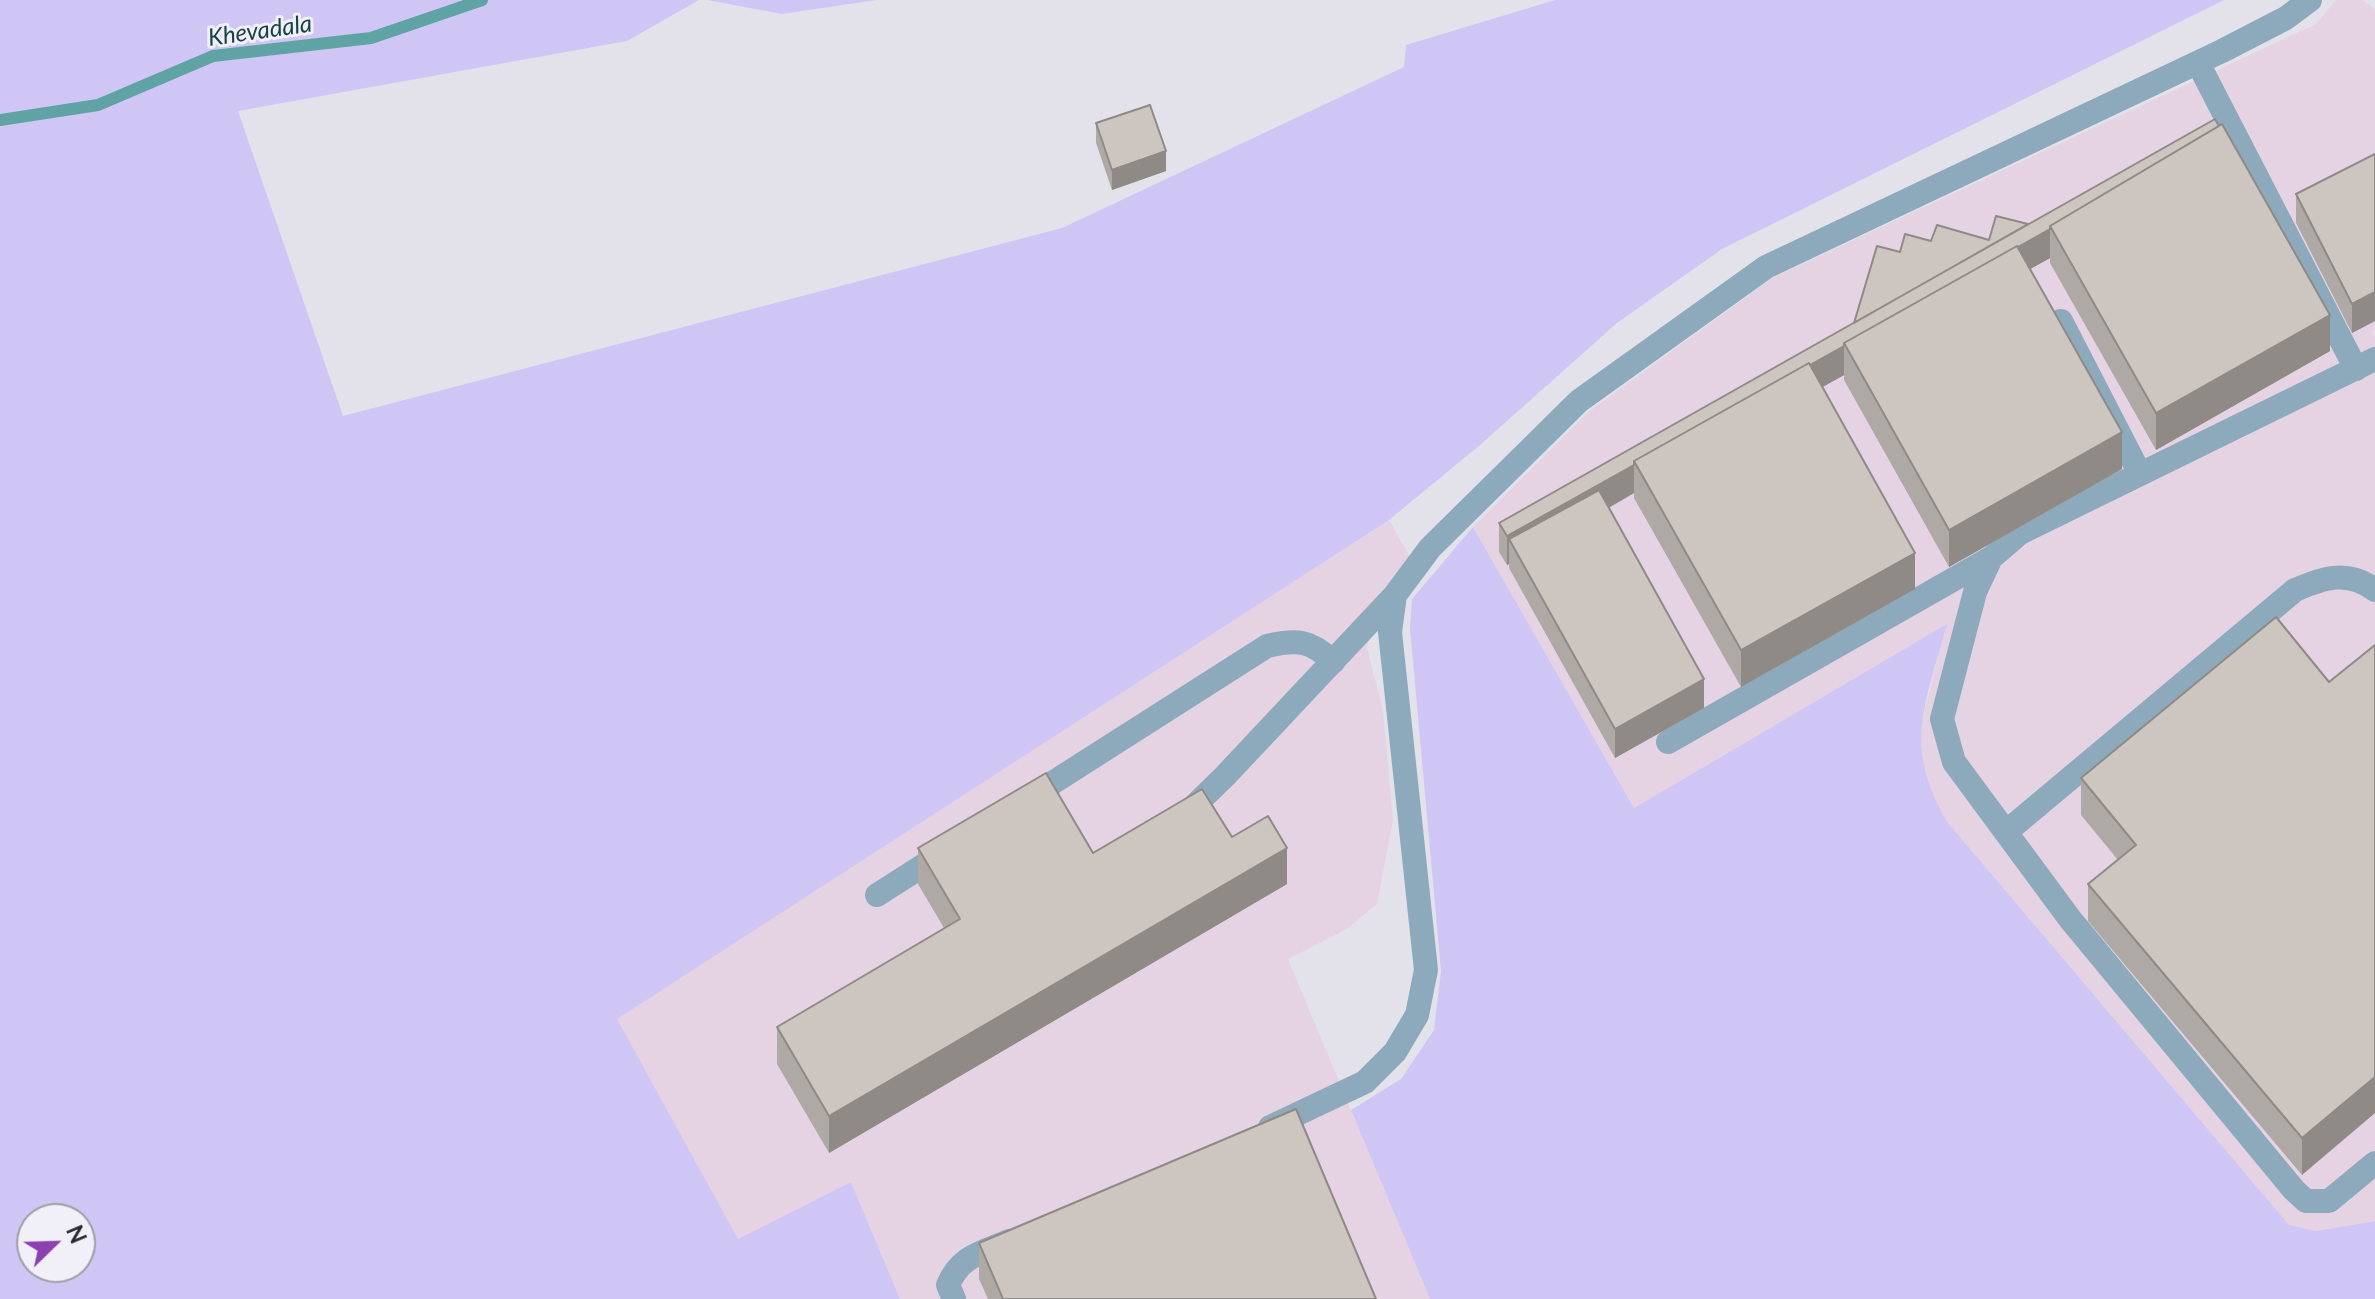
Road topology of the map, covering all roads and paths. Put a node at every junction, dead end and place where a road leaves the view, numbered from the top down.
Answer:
1 (2310, 0) edge
2 (2198, 63) junction
3 (2061, 321) edge
4 (2365, 364) edge
5 (2140, 474) junction
6 (1991, 558) junction
7 (2375, 590) edge
8 (1395, 595) junction
9 (1333, 662) junction
10 (1668, 742) dead end
11 (1007, 812) edge
12 (1170, 829) edge
13 (2006, 832) junction
14 (968, 837) edge
15 (877, 895) dead end
16 (1250, 1135) edge
17 (2375, 1163) edge
18 (1037, 1229) edge
19 (954, 1299) edge

1 - 2 street
2 - 4 street
2 - 8 street
3 - 5 street
4 - 5 street
5 - 6 street
6 - 10 street
6 - 13 street
7 - 13 street
8 - 9 street
8 - 16 street
9 - 11 street
9 - 12 street
13 - 17 street
14 - 15 street
18 - 19 street

